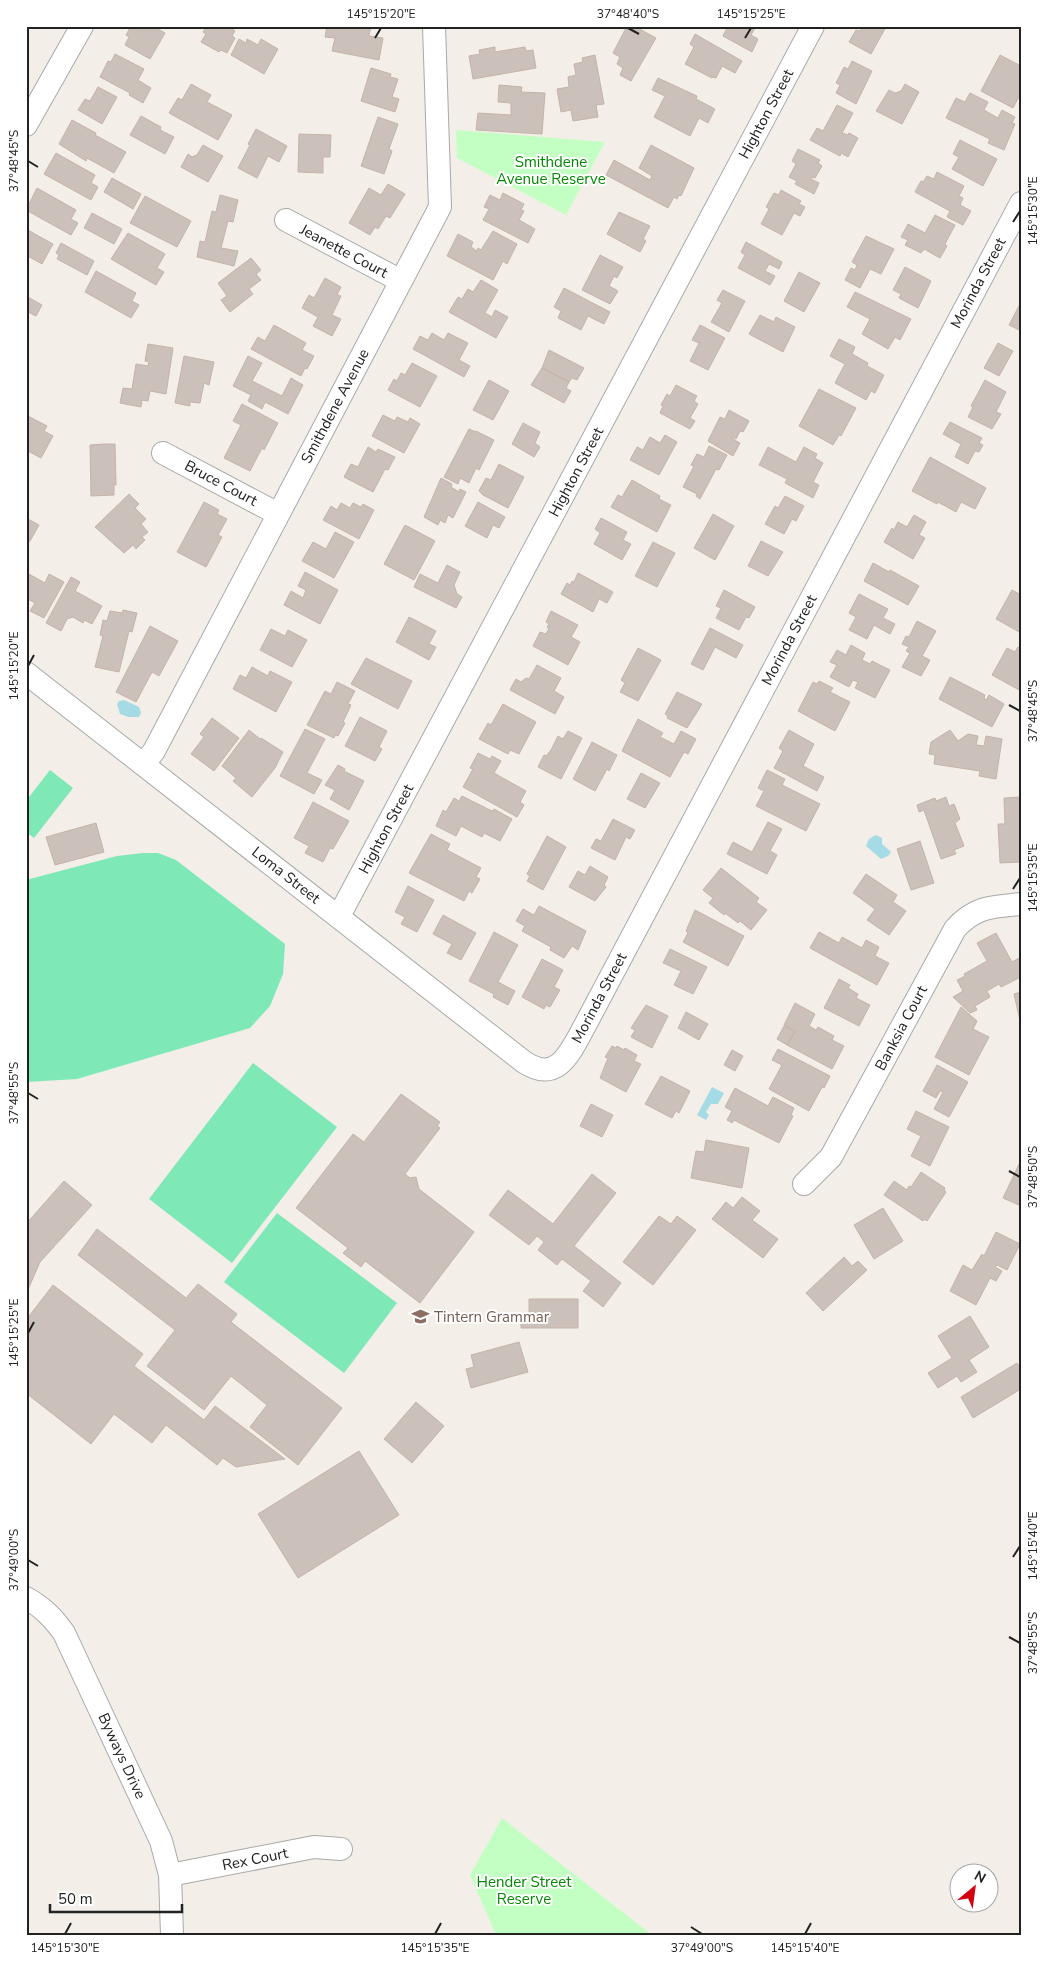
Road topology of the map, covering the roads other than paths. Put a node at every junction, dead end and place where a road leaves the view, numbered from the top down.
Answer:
1 (82, 26) edge
2 (434, 26) edge
3 (813, 26) edge
4 (26, 125) edge
5 (1021, 203) edge
6 (286, 220) dead end
7 (401, 281) junction
8 (163, 453) dead end
9 (278, 514) junction
10 (26, 673) edge
11 (144, 764) junction
12 (1021, 904) edge
13 (339, 916) junction
14 (548, 1069) joint
15 (804, 1184) dead end
16 (26, 1598) edge
17 (341, 1849) dead end
18 (170, 1875) junction
19 (172, 1935) edge

1 - 4 street
2 - 7 street, Smithdene Avenue
3 - 13 street, Highton Street
5 - 14 street, Morinda Street
6 - 7 street, Jeanette Court
7 - 9 street, Smithdene Avenue
8 - 9 street, Bruce Court
9 - 11 street, Smithdene Avenue
10 - 11 street, Loma Street
11 - 13 street, Loma Street
12 - 15 street, Banksia Court
13 - 14 street, Loma Street
16 - 18 street, Byways Drive
17 - 18 street, Rex Court
18 - 19 street, Byways Drive

